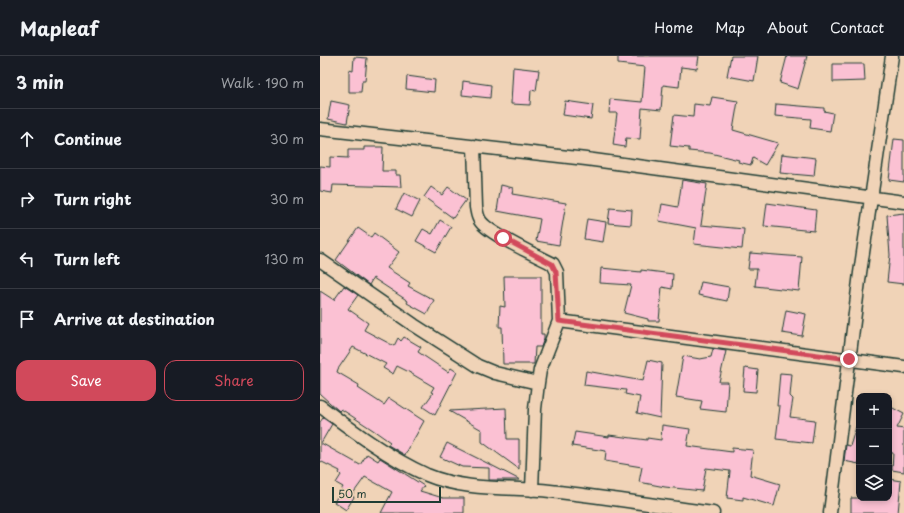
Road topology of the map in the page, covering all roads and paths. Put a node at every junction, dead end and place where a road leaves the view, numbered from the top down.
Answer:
1 (892, 56) edge
2 (320, 129) edge
3 (474, 146) junction
4 (870, 197) junction
5 (904, 202) edge
6 (320, 260) edge
7 (559, 321) junction
8 (849, 359) junction
9 (904, 367) edge
10 (538, 383) junction
11 (320, 406) edge
12 (532, 490) junction
13 (713, 513) edge
14 (830, 513) edge

1 - 4 street
2 - 3 street
3 - 4 street
3 - 7 street
4 - 5 street
4 - 8 street
6 - 10 street
7 - 8 street
7 - 10 street
8 - 9 street
8 - 14 street
10 - 12 street
11 - 12 street
12 - 13 street

